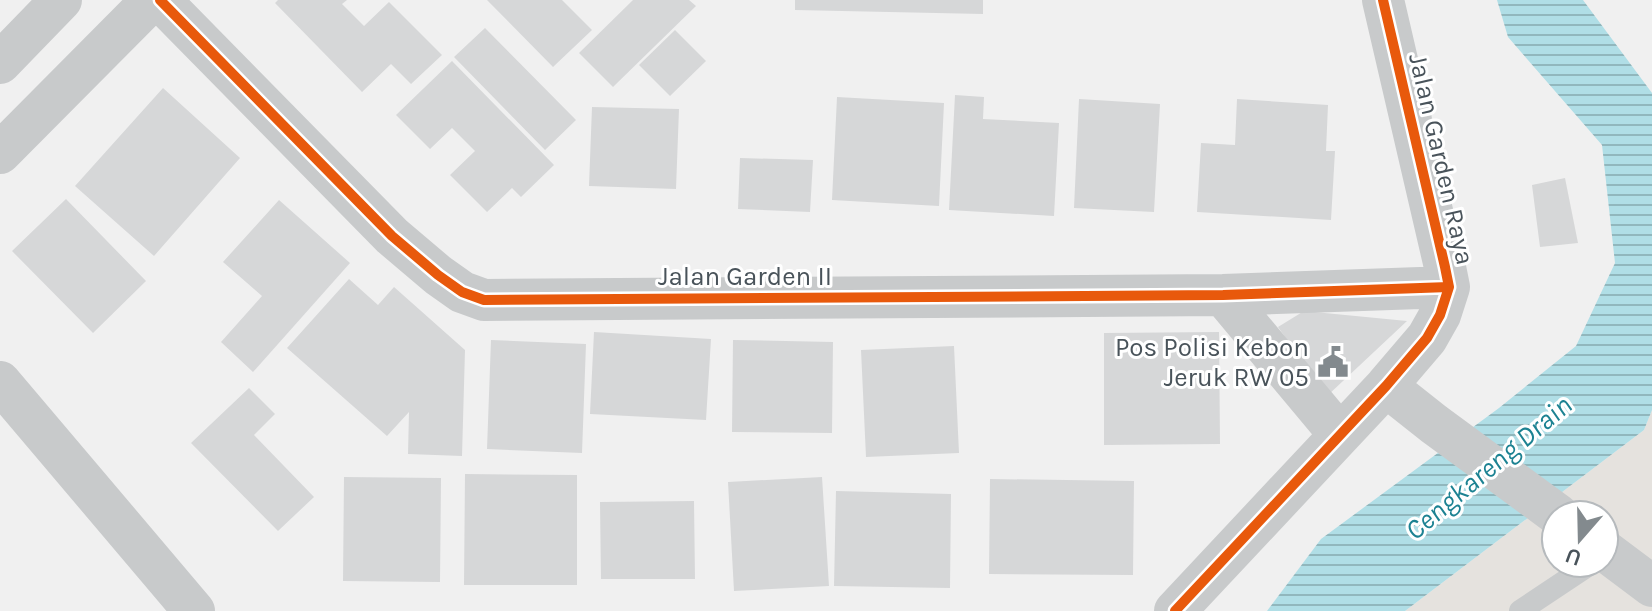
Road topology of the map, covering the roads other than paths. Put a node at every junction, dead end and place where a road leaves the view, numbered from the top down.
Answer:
1 (61, 0) edge
2 (152, 0) edge
3 (160, 0) edge
4 (1383, 0) edge
5 (0, 63) edge
6 (0, 153) edge
7 (1449, 287) junction
8 (1223, 295) junction
9 (0, 382) edge
10 (1386, 386) junction
11 (1340, 435) junction
12 (1540, 501) edge
13 (1620, 566) edge
14 (1567, 579) edge
15 (1652, 586) edge
16 (194, 611) edge
17 (1175, 611) edge
18 (1520, 611) edge

1 - 5 street
2 - 6 street
3 - 8 street, Jalan Garden II
4 - 7 street, Jalan Garden Raya
7 - 8 street, Jalan Garden II
7 - 10 street, Jalan Garden Raya
8 - 11 street
9 - 16 street
10 - 11 street, Jalan Garden Raya
10 - 12 street
11 - 17 street, Jalan Garden Raya
13 - 15 street
14 - 18 lane

